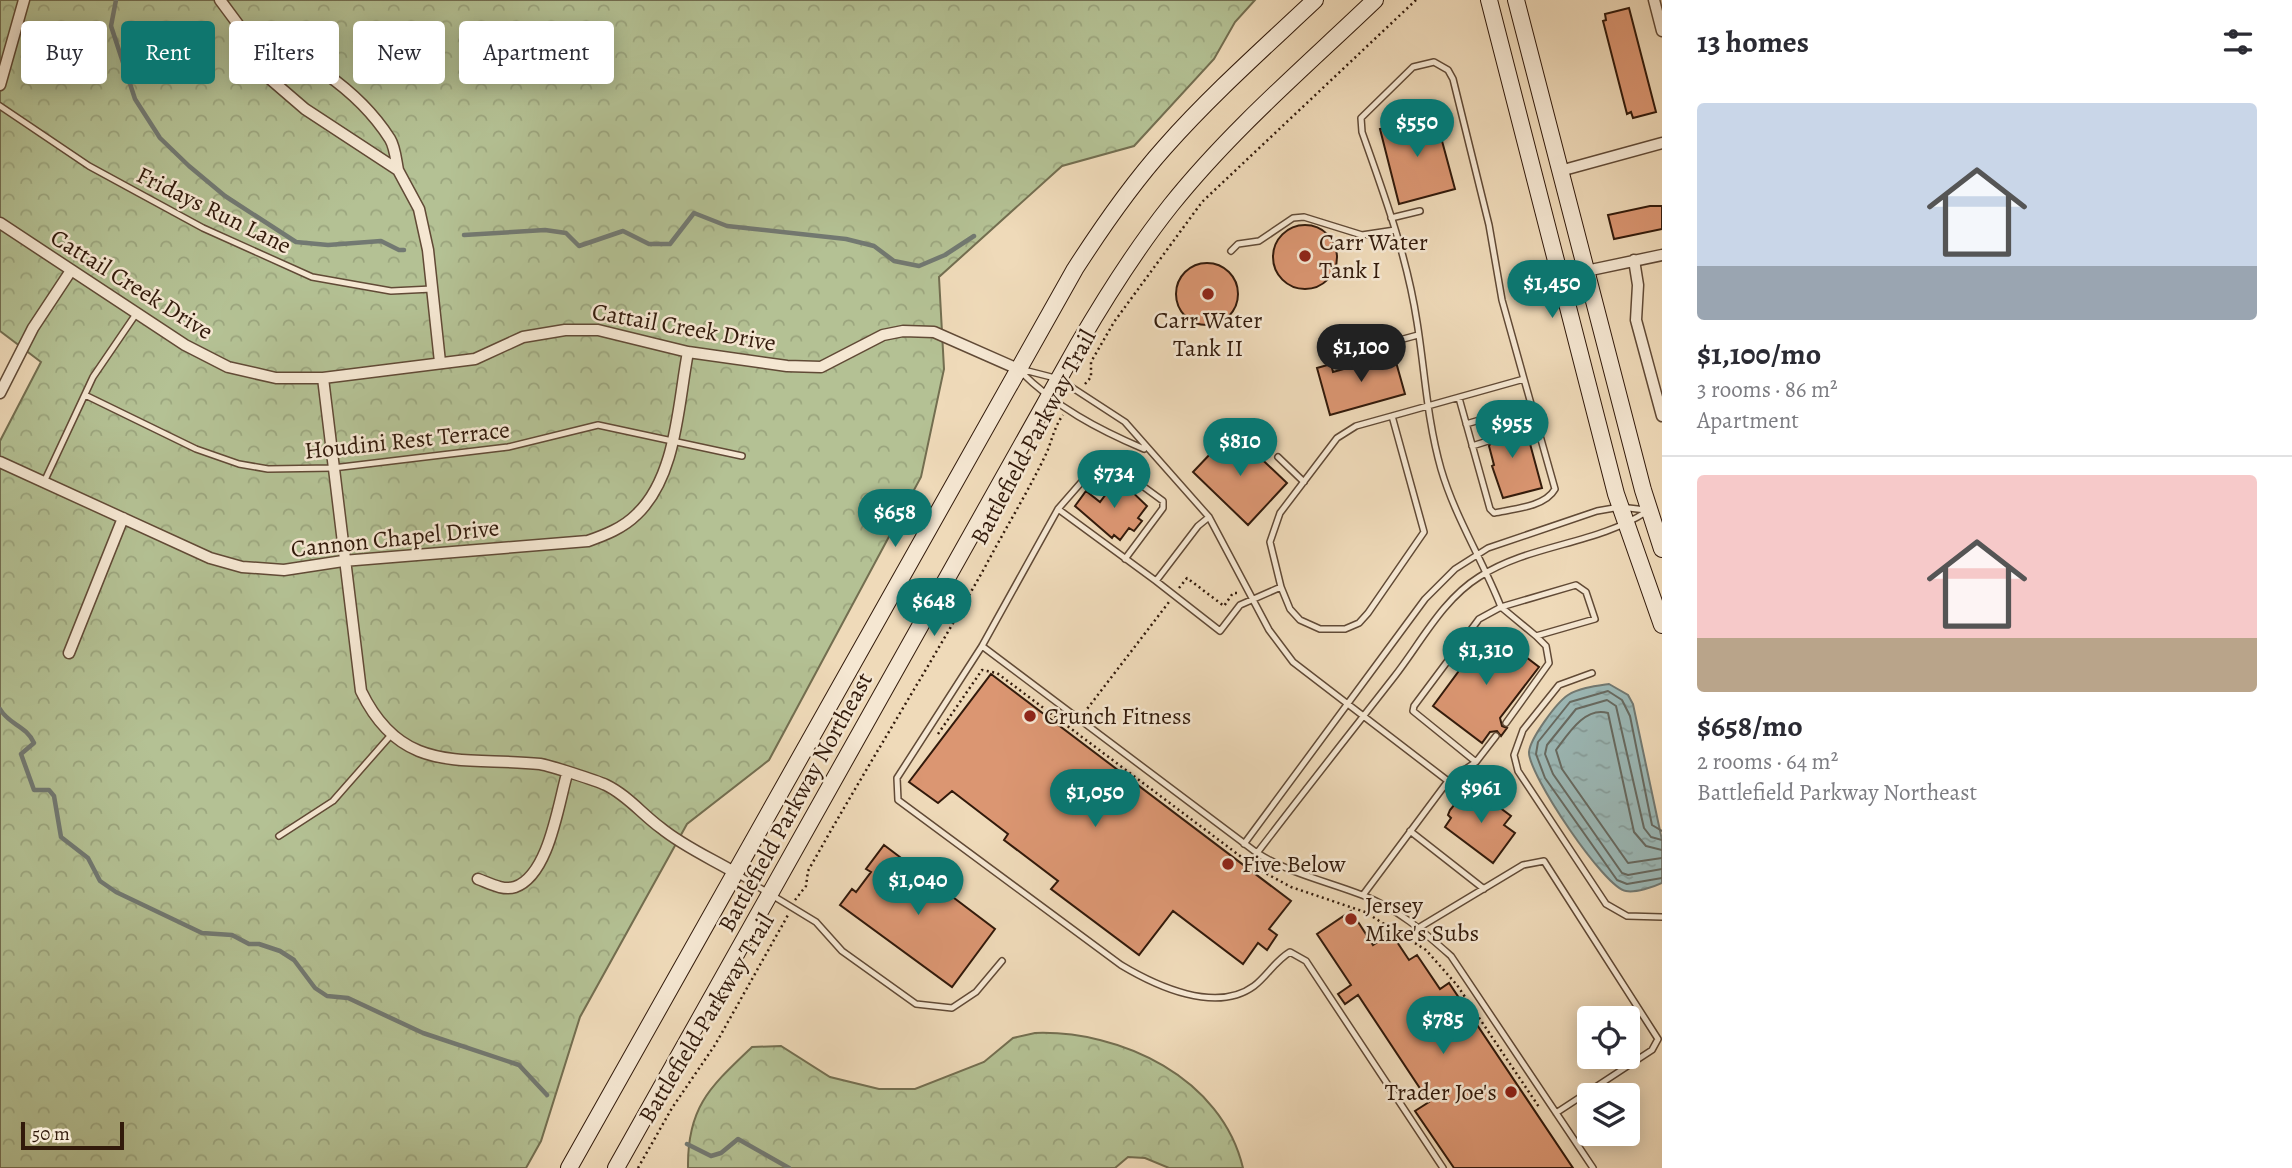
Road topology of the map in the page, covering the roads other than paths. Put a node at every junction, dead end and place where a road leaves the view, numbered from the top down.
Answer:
1 (24, 0) edge
2 (220, 0) edge
3 (1315, 0) edge
4 (1375, 0) edge
5 (1489, 0) edge
6 (1516, 0) edge
7 (1654, 0) edge
8 (236, 21) edge
9 (1662, 31) edge
10 (276, 84) edge
11 (337, 84) edge
12 (0, 85) edge
13 (0, 106) edge
14 (1662, 143) edge
15 (398, 170) junction
16 (1560, 171) junction
17 (1420, 211) dead end
18 (1391, 218) junction
19 (0, 223) edge
20 (1395, 230) junction
21 (1231, 251) dead end
22 (1662, 255) edge
23 (1634, 260) junction
24 (1586, 271) junction
25 (70, 272) junction
26 (432, 289) junction
27 (136, 314) junction
28 (1418, 335) junction
29 (1370, 348) dead end
30 (688, 352) junction
31 (440, 362) junction
32 (1018, 369) junction
33 (323, 378) junction
34 (1059, 379) junction
35 (1524, 379) junction
36 (0, 393) edge
37 (85, 395) junction
38 (1048, 398) junction
39 (1459, 398) junction
40 (1427, 408) junction
41 (1497, 415) dead end
42 (1392, 416) junction
43 (1662, 416) edge
44 (1466, 424) junction
45 (1538, 426) junction
46 (1517, 433) dead end
47 (671, 440) junction
48 (1488, 441) dead end
49 (1472, 446) junction
50 (1147, 450) junction
51 (742, 456) dead end
52 (1278, 457) dead end
53 (0, 462) edge
54 (333, 468) junction
55 (44, 482) junction
56 (1304, 482) junction
57 (1620, 507) junction
58 (1058, 509) junction
59 (1649, 511) junction
60 (1209, 517) junction
61 (123, 519) junction
62 (1625, 526) junction
63 (1662, 549) edge
64 (1478, 553) junction
65 (1125, 559) junction
66 (343, 561) junction
67 (1487, 572) junction
68 (1156, 581) junction
69 (1281, 587) junction
70 (1252, 599) junction
71 (1501, 607) junction
72 (1662, 625) edge
73 (1536, 636) junction
74 (982, 646) junction
75 (69, 653) dead end
76 (1591, 673) dead end
77 (1347, 705) junction
78 (1361, 715) junction
79 (1506, 723) dead end
80 (391, 735) junction
81 (1496, 736) dead end
82 (1476, 762) junction
83 (567, 774) junction
84 (1448, 781) junction
85 (1410, 831) junction
86 (279, 836) dead end
87 (1244, 844) junction
88 (1257, 853) junction
89 (734, 872) junction
90 (478, 879) dead end
91 (1484, 889) junction
92 (770, 894) junction
93 (1363, 895) junction
94 (1662, 917) edge
95 (1420, 927) junction
96 (1002, 961) dead end
97 (1556, 1113) junction
98 (569, 1168) edge
99 (615, 1168) edge
100 (1443, 1168) edge
101 (1593, 1168) edge

1 - 12 street
2 - 8 street
3 - 32 main road, Battlefield Parkway Northeast
4 - 34 main road, Battlefield Parkway Northeast
5 - 57 main road
6 - 16 main road
7 - 9 street
10 - 15 street
11 - 15 street
13 - 26 lane, Fridays Run Lane
14 - 16 street
15 - 26 street
16 - 24 main road
17 - 18 lane
18 - 20 lane
18 - 35 lane
19 - 25 street, Cattail Creek Drive
20 - 21 lane
20 - 28 lane
22 - 23 street
23 - 24 street
23 - 43 street
24 - 59 main road
25 - 27 street, Cattail Creek Drive
25 - 36 street
26 - 31 street
27 - 33 street, Cattail Creek Drive
27 - 37 lane
28 - 29 lane
28 - 40 lane
30 - 31 street, Cattail Creek Drive
30 - 32 street, Cattail Creek Drive
30 - 47 street, Cannon Chapel Drive
31 - 33 street, Cattail Creek Drive
32 - 34 lane
32 - 38 lane
32 - 89 main road, Battlefield Parkway Northeast
33 - 54 street
34 - 38 main road, Battlefield Parkway Northeast
34 - 50 lane
35 - 39 lane
35 - 45 lane
37 - 54 lane, Houdini Rest Terrace
37 - 55 lane
38 - 50 lane
38 - 92 main road, Battlefield Parkway Northeast
39 - 40 lane
39 - 44 lane
40 - 42 lane
40 - 64 lane
41 - 44 lane
42 - 56 lane
42 - 69 lane
44 - 49 lane
45 - 46 lane
45 - 49 lane
47 - 51 lane, Houdini Rest Terrace
47 - 54 lane, Houdini Rest Terrace
47 - 66 street, Cannon Chapel Drive
48 - 49 lane
50 - 60 lane
52 - 56 lane
53 - 55 street, Cannon Chapel Drive
54 - 66 street
55 - 61 street, Cannon Chapel Drive
56 - 69 lane
57 - 59 lane
57 - 62 main road
57 - 64 lane
58 - 65 lane
58 - 65 lane
58 - 74 lane
59 - 62 lane
59 - 63 main road
60 - 68 lane
60 - 70 lane
61 - 66 street, Cannon Chapel Drive
61 - 75 street
62 - 67 lane
62 - 72 main road
64 - 67 lane
64 - 77 lane
65 - 68 lane
66 - 80 street
67 - 71 lane
67 - 78 lane
68 - 70 lane
69 - 70 lane
70 - 77 lane
71 - 73 lane
71 - 73 lane
71 - 82 lane
73 - 79 lane
74 - 87 lane
74 - 100 lane
76 - 94 lane
77 - 78 lane
77 - 87 lane
78 - 84 lane
78 - 88 lane
80 - 83 street
80 - 86 lane
81 - 82 lane
82 - 84 lane
83 - 89 street
83 - 90 street
84 - 85 lane
85 - 91 lane
85 - 93 lane
87 - 88 lane
88 - 93 lane
89 - 92 lane
89 - 98 main road, Battlefield Parkway Northeast
91 - 95 lane
91 - 97 lane
92 - 96 lane
92 - 99 main road, Battlefield Parkway Northeast
93 - 95 lane
95 - 97 lane
97 - 101 lane

